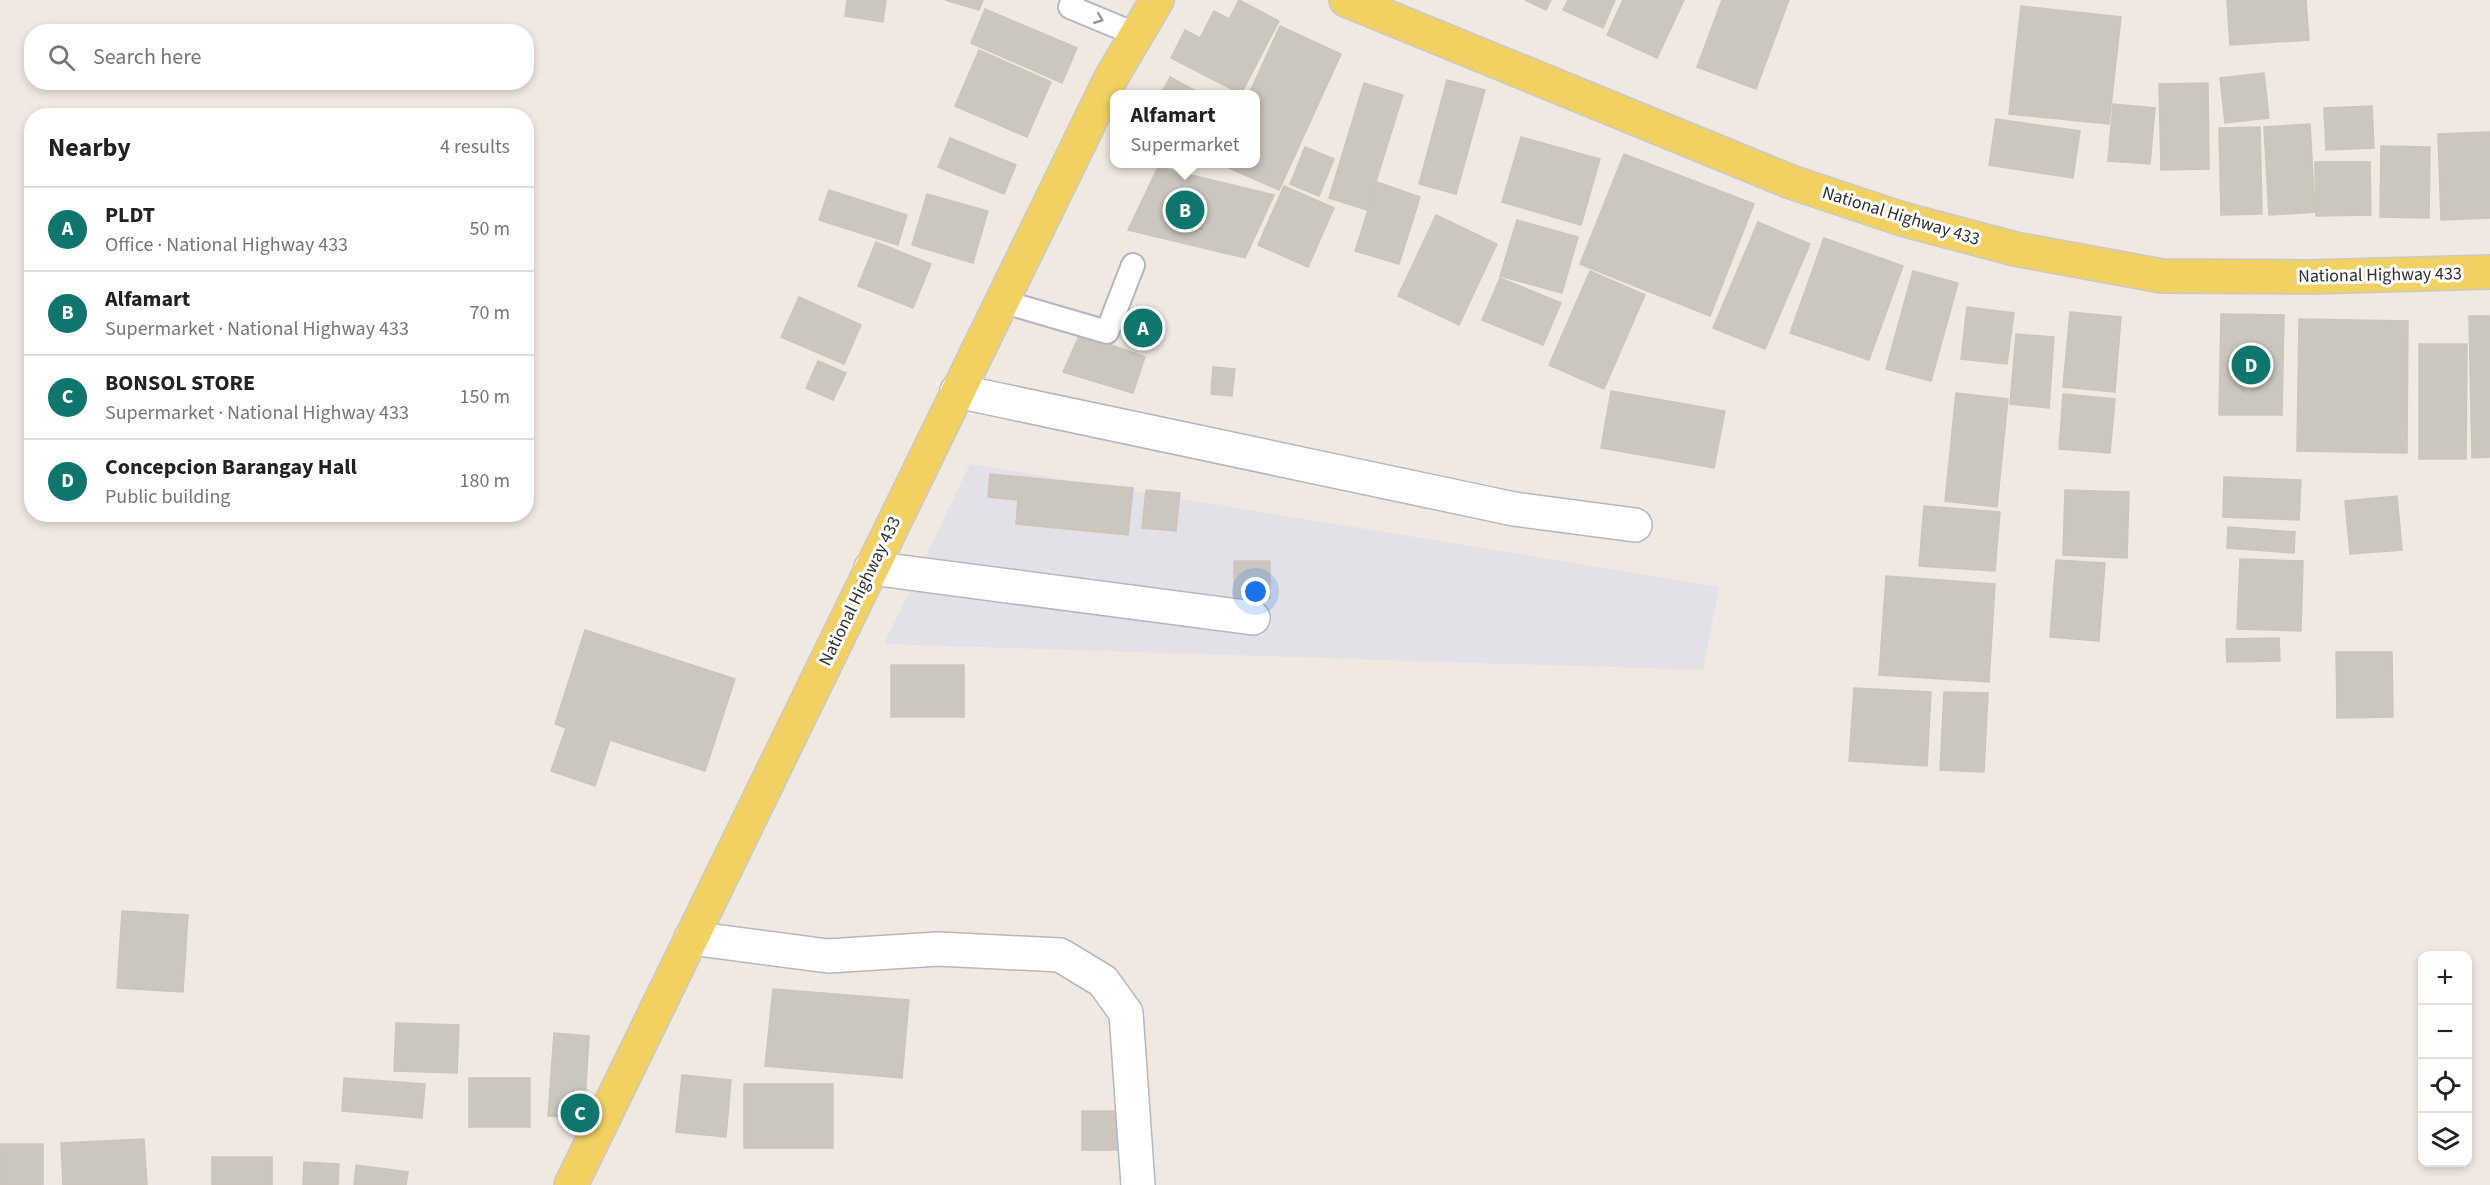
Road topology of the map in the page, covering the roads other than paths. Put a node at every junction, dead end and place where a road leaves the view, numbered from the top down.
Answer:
1 (1073, 0) edge
2 (1156, 0) edge
3 (1346, 0) edge
4 (1135, 34) junction
5 (1133, 265) dead end
6 (2490, 272) edge
7 (1001, 301) junction
8 (957, 391) junction
9 (1635, 525) dead end
10 (871, 568) junction
11 (1252, 618) dead end
12 (691, 938) junction
13 (571, 1185) edge
14 (1138, 1185) edge

1 -> 4 lane
2 - 4 main road, National Highway 433
3 - 6 main road, National Highway 433
4 - 7 main road, National Highway 433
5 - 7 lane
7 - 8 main road, National Highway 433
8 - 9 street
8 - 10 main road, National Highway 433
10 - 11 street
10 - 12 main road, National Highway 433
12 - 13 main road, National Highway 433
12 - 14 street

